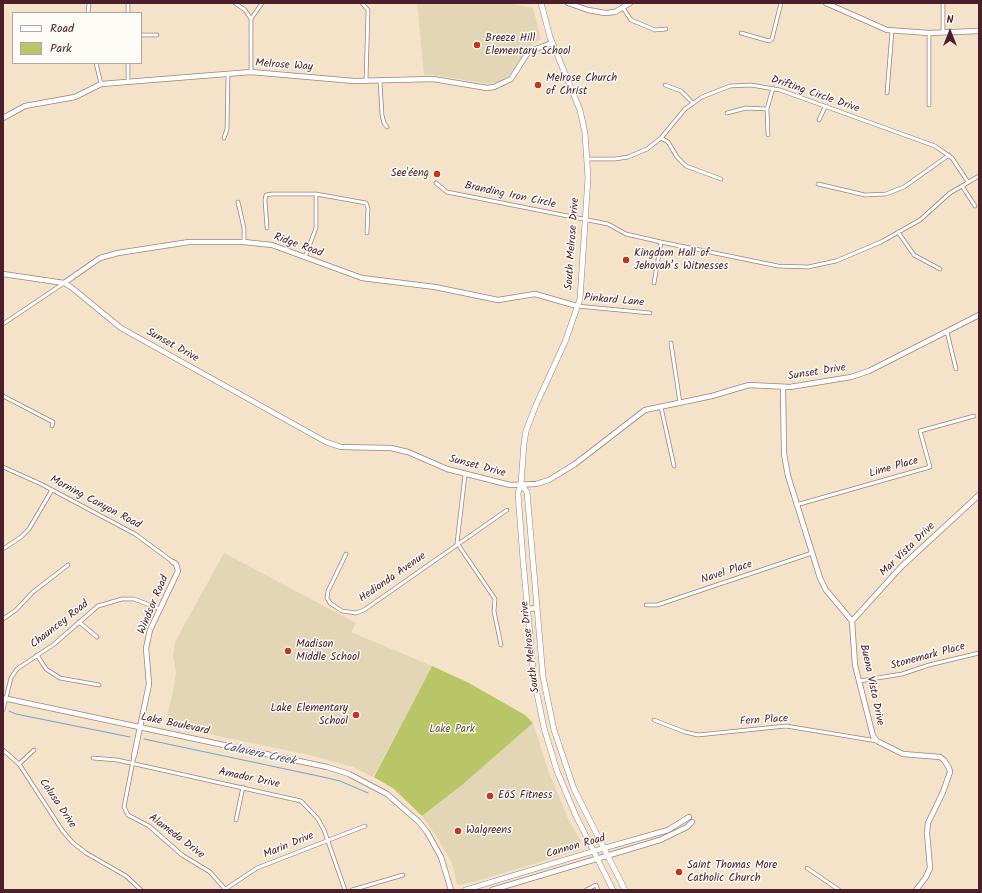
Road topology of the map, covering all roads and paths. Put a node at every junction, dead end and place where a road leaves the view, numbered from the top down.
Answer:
1 (235, 3) edge
2 (262, 3) edge
3 (362, 3) edge
4 (541, 3) edge
5 (568, 3) edge
6 (630, 3) edge
7 (780, 3) edge
8 (826, 3) edge
9 (943, 3) edge
10 (623, 8) junction
11 (250, 19) junction
12 (666, 29) dead end
13 (892, 31) junction
14 (979, 31) edge
15 (943, 32) junction
16 (741, 33) dead end
17 (929, 33) junction
18 (142, 35) edge
19 (157, 35) dead end
20 (552, 43) junction
21 (96, 64) edge
22 (128, 64) edge
23 (251, 72) junction
24 (228, 74) junction
25 (366, 81) junction
26 (380, 81) junction
27 (128, 82) junction
28 (101, 84) junction
29 (665, 85) dead end
30 (773, 88) junction
31 (887, 93) dead end
32 (693, 103) junction
33 (929, 106) dead end
34 (825, 107) junction
35 (767, 109) junction
36 (726, 113) dead end
37 (3, 118) edge
38 (819, 120) dead end
39 (387, 127) dead end
40 (768, 135) dead end
41 (224, 138) dead end
42 (661, 138) junction
43 (949, 155) junction
44 (588, 159) junction
45 (979, 176) edge
46 (721, 179) dead end
47 (968, 182) junction
48 (436, 183) dead end
49 (818, 184) dead end
50 (962, 186) junction
51 (316, 194) junction
52 (238, 202) dead end
53 (975, 206) dead end
54 (584, 220) junction
55 (267, 228) dead end
56 (898, 232) junction
57 (367, 233) dead end
58 (244, 242) junction
59 (661, 242) junction
60 (305, 257) junction
61 (940, 269) dead end
62 (3, 274) edge
63 (64, 283) junction
64 (654, 283) dead end
65 (578, 306) junction
66 (650, 313) dead end
67 (979, 315) edge
68 (3, 324) edge
69 (947, 332) junction
70 (671, 343) dead end
71 (956, 369) dead end
72 (783, 388) junction
73 (3, 396) edge
74 (680, 403) junction
75 (661, 407) junction
76 (974, 416) dead end
77 (52, 426) dead end
78 (674, 466) dead end
79 (3, 467) edge
80 (465, 475) junction
81 (521, 484) junction
82 (52, 490) junction
83 (979, 495) edge
84 (796, 505) junction
85 (508, 510) dead end
86 (457, 543) junction
87 (3, 549) edge
88 (812, 553) junction
89 (346, 554) dead end
90 (173, 562) joint
91 (68, 564) dead end
92 (646, 605) dead end
93 (536, 608) junction
94 (160, 609) junction
95 (528, 609) junction
96 (3, 619) edge
97 (852, 620) junction
98 (79, 622) junction
99 (96, 637) dead end
100 (501, 645) dead end
101 (979, 653) edge
102 (37, 655) junction
103 (859, 681) junction
104 (99, 685) dead end
105 (4, 698) edge
106 (3, 710) edge
107 (654, 720) dead end
108 (141, 727) junction
109 (877, 741) junction
110 (3, 750) edge
111 (34, 750) dead end
112 (134, 756) joint
113 (93, 758) dead end
114 (19, 764) junction
115 (133, 764) junction
116 (560, 777) junction
117 (573, 786) junction
118 (243, 787) junction
119 (689, 817) dead end
120 (236, 820) dead end
121 (692, 822) dead end
122 (365, 826) dead end
123 (328, 840) junction
124 (605, 847) junction
125 (594, 851) junction
126 (609, 855) junction
127 (598, 858) junction
128 (807, 868) dead end
129 (524, 872) junction
130 (403, 875) dead end
131 (527, 879) junction
132 (141, 890) edge
133 (224, 890) edge
134 (345, 890) edge
135 (352, 890) edge
136 (451, 890) edge
137 (465, 890) edge
138 (492, 890) edge
139 (586, 890) edge
140 (598, 890) edge
141 (613, 890) edge
142 (625, 890) edge
143 (839, 890) edge
144 (916, 890) edge

1 - 11 street
2 - 11 street
3 - 25 street
4 - 20 main road, South Melrose Drive
5 - 10 street
6 - 10 street
7 - 16 street
8 - 13 street
9 - 15 street
10 - 12 street
11 - 23 street
13 - 17 street
13 - 31 street
14 - 15 street
15 - 17 street
17 - 33 street
18 - 19 street
20 - 26 street, Melrose Way
20 - 44 main road, South Melrose Drive
21 - 28 street
22 - 27 street
23 - 24 street, Melrose Way
23 - 25 street, Melrose Way
24 - 27 street, Melrose Way
24 - 41 street
25 - 26 street, Melrose Way
26 - 39 street
27 - 28 street, Melrose Way
28 - 37 street, Melrose Way
29 - 32 street
30 - 32 street, Drifting Circle Drive
30 - 34 street, Drifting Circle Drive
30 - 35 street
32 - 42 street, Drifting Circle Drive
34 - 38 street
34 - 43 street, Drifting Circle Drive
35 - 36 street
35 - 40 street
42 - 44 street, Drifting Circle Drive
42 - 46 street
43 - 47 street, Drifting Circle Drive
43 - 49 street
44 - 54 main road, South Melrose Drive
45 - 47 street, Branding Iron Circle
47 - 50 street, Branding Iron Circle
48 - 54 street, Branding Iron Circle
50 - 53 street
50 - 56 street, Branding Iron Circle
51 - 55 street
51 - 57 street
51 - 60 street
52 - 58 street
54 - 59 street, Branding Iron Circle
54 - 65 main road, South Melrose Drive
56 - 59 street, Branding Iron Circle
56 - 61 street
58 - 60 street, Ridge Road
58 - 63 street, Ridge Road
59 - 64 street
60 - 65 street, Ridge Road
62 - 63 street, Sunset Drive
63 - 68 street, Ridge Road
63 - 80 street, Sunset Drive
65 - 66 street, Pinkard Lane
65 - 81 main road, South Melrose Drive
67 - 69 street, Sunset Drive
69 - 71 street
69 - 72 street, Sunset Drive
70 - 74 street
72 - 74 street, Sunset Drive
72 - 84 street
73 - 77 street
74 - 75 street, Sunset Drive
75 - 78 street
75 - 81 street, Sunset Drive
76 - 84 street, Lime Place
79 - 82 street, Morning Canyon Road
80 - 81 street, Sunset Drive
80 - 86 street
81 - 93 main road, South Melrose Drive
81 - 95 main road, South Melrose Drive
82 - 87 street
82 - 90 street, Morning Canyon Road
83 - 97 street, Mar Vista Drive
84 - 88 street
85 - 86 street, Hedionda Avenue
86 - 89 street, Hedionda Avenue
86 - 100 street
88 - 92 street, Navel Place
88 - 97 street
90 - 94 street, Windsor Road
91 - 96 street
93 - 95 street
93 - 117 main road, South Melrose Drive
94 - 98 street, Chauncey Road
94 - 108 street, Windsor Road
95 - 116 main road, South Melrose Drive
97 - 103 street, Buena Vista Drive
98 - 99 street
98 - 102 street, Chauncey Road
101 - 103 street, Stonemark Place
102 - 104 street
102 - 105 street, Chauncey Road
103 - 109 street, Buena Vista Drive
105 - 106 street, Chauncey Road
105 - 108 street, Lake Boulevard
107 - 109 street, Fern Place
108 - 112 street, Alameda Drive
108 - 136 street, Lake Boulevard
109 - 144 street, Buena Vista Drive
110 - 114 street, Colusa Drive
111 - 114 street
112 - 115 street, Alameda Drive
113 - 115 street, Amador Drive
114 - 132 street, Colusa Drive
115 - 118 street, Amador Drive
115 - 133 street, Alameda Drive
116 - 117 main road
116 - 125 main road, South Melrose Drive
117 - 124 main road, South Melrose Drive
118 - 120 street
118 - 123 street, Amador Drive
119 - 124 street, Cannon Road
121 - 126 street, Cannon Road
122 - 123 street, Marin Drive
123 - 133 street, Marin Drive
123 - 134 street, Amador Drive
124 - 125 street, Cannon Road
124 - 126 main road, South Melrose Drive
125 - 127 main road, South Melrose Drive
125 - 129 street, Cannon Road
126 - 127 street, Cannon Road
126 - 142 main road, South Melrose Drive
127 - 131 street, Cannon Road
127 - 141 main road, South Melrose Drive
128 - 143 street
129 - 131 street
129 - 137 street, Cannon Road
130 - 135 street
131 - 138 street, Cannon Road
139 - 140 street

